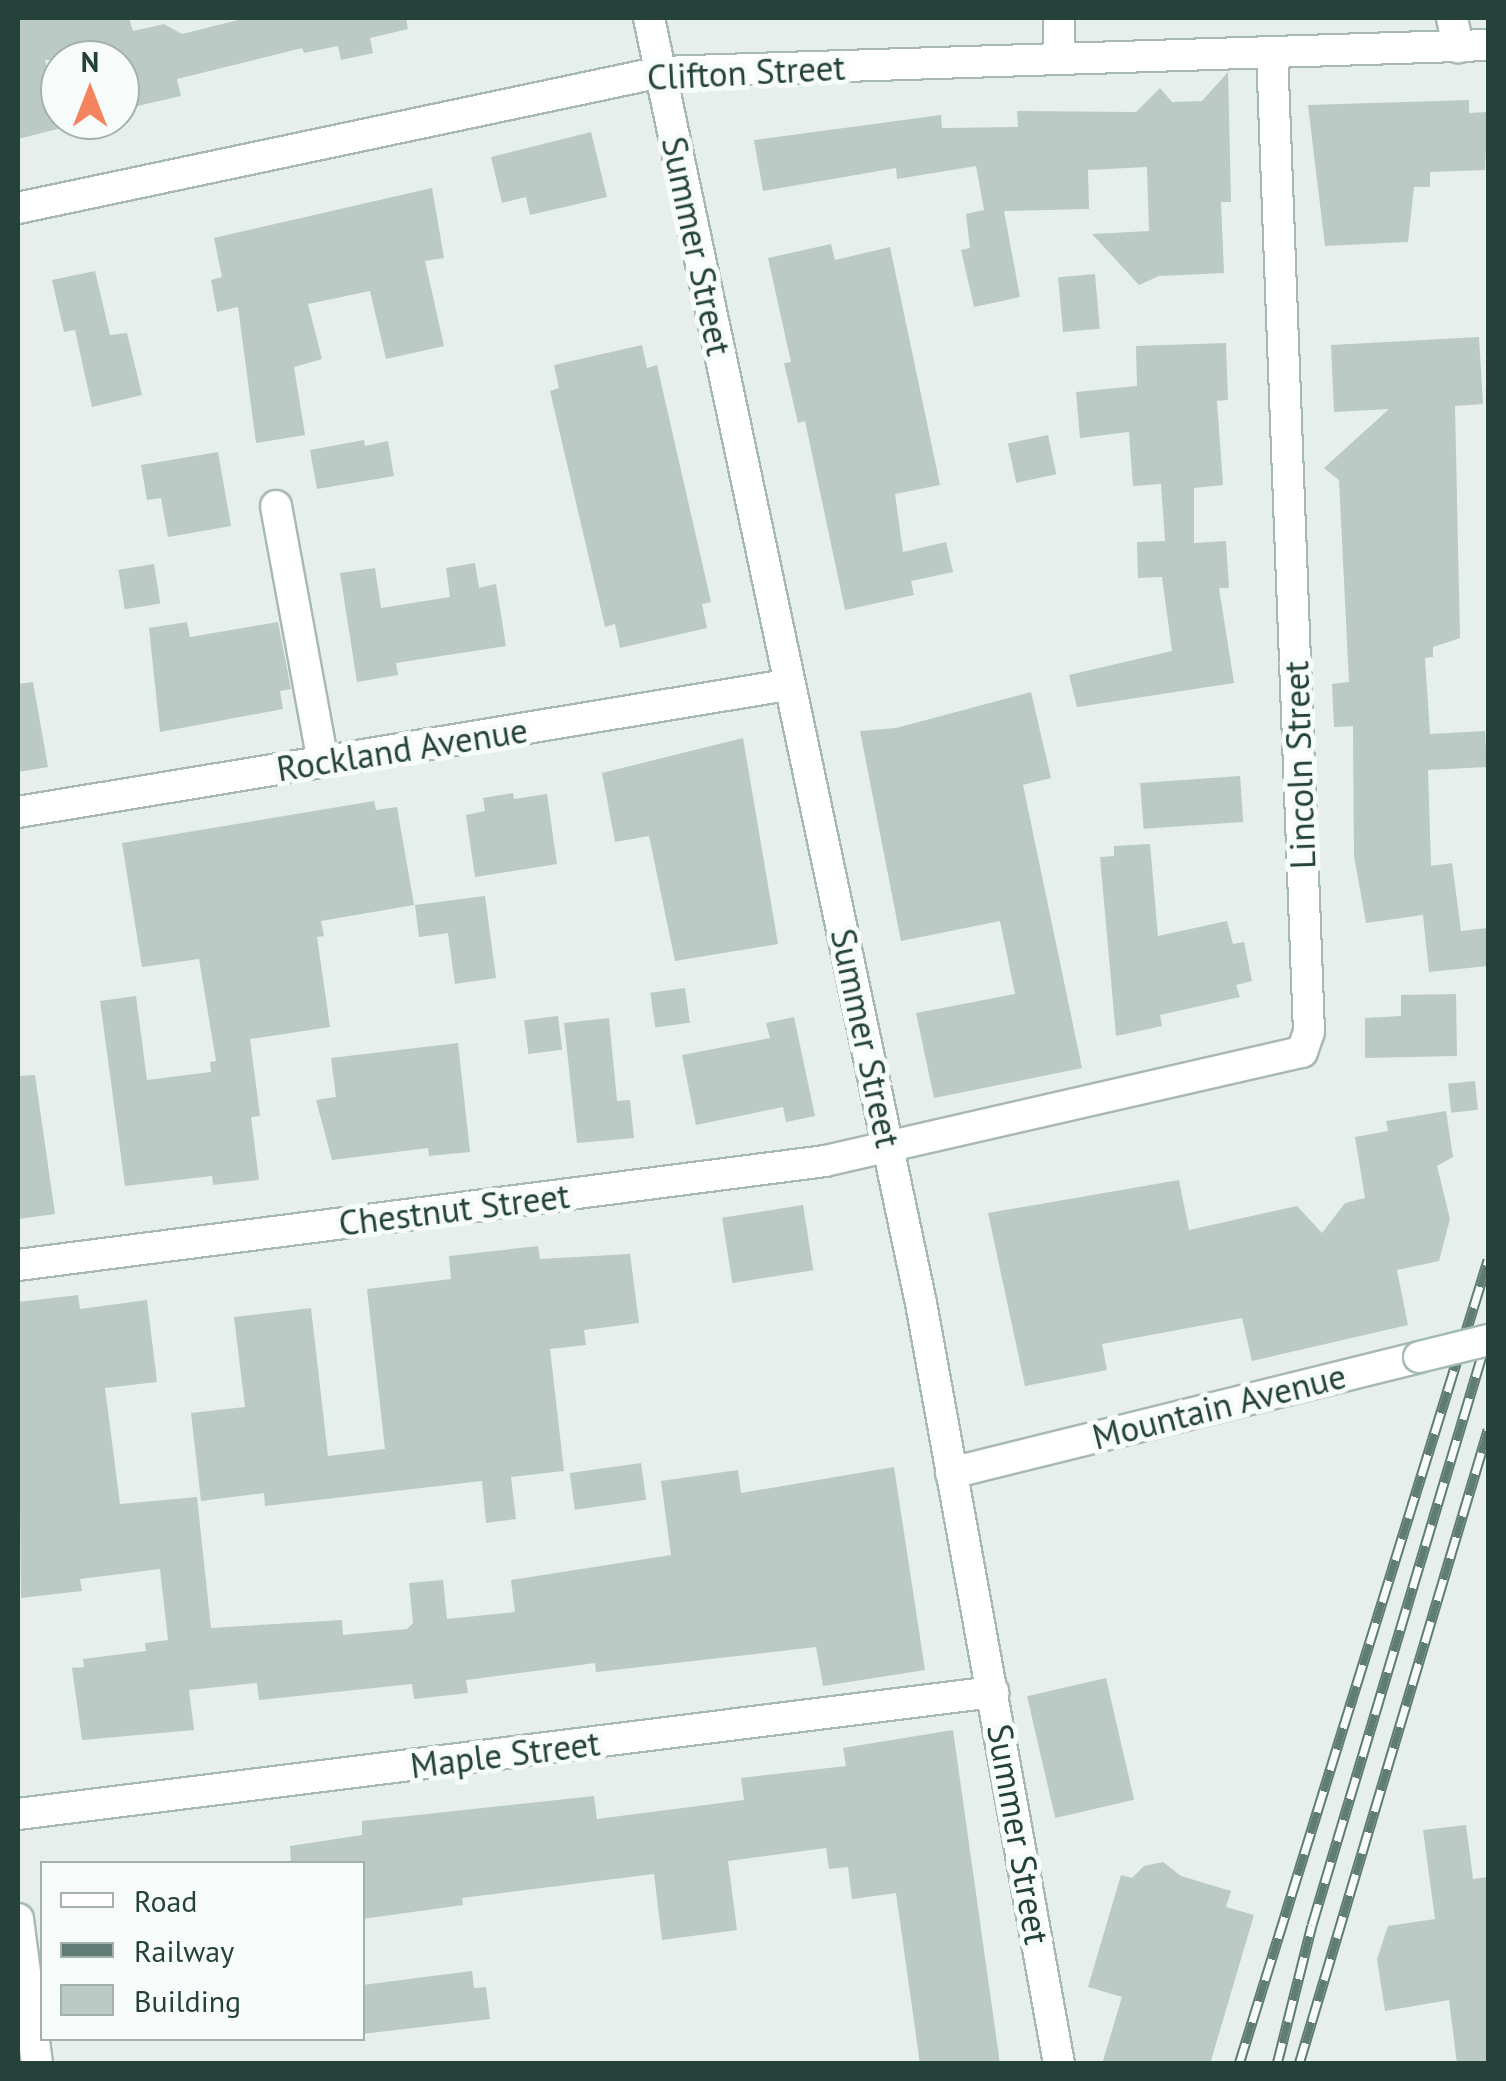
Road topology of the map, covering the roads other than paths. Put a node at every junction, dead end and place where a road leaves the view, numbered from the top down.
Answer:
1 (649, 18) edge
2 (1059, 18) edge
3 (1466, 37) edge
4 (1272, 52) junction
5 (1059, 59) junction
6 (661, 72) junction
7 (18, 208) edge
8 (276, 506) dead end
9 (787, 686) junction
10 (323, 762) junction
11 (18, 812) edge
12 (889, 1147) junction
13 (18, 1265) edge
14 (1488, 1340) edge
15 (951, 1474) junction
16 (993, 1692) junction
17 (18, 1814) edge
18 (18, 1919) edge
19 (37, 2064) edge
20 (1059, 2064) edge

1 - 6 street, Summer Street
2 - 5 street
3 - 4 street, Clifton Street
4 - 5 street, Clifton Street
4 - 12 street, Lincoln Street
5 - 6 street, Clifton Street
6 - 7 street, Clifton Street
6 - 9 street, Summer Street
8 - 10 street
9 - 10 street, Rockland Avenue
9 - 12 street, Summer Street
10 - 11 street, Rockland Avenue
12 - 13 street, Chestnut Street
12 - 15 street, Summer Street
14 - 15 street, Mountain Avenue, bridge
15 - 16 street, Summer Street
16 - 17 street, Maple Street
16 - 20 street, Summer Street
18 - 19 street

